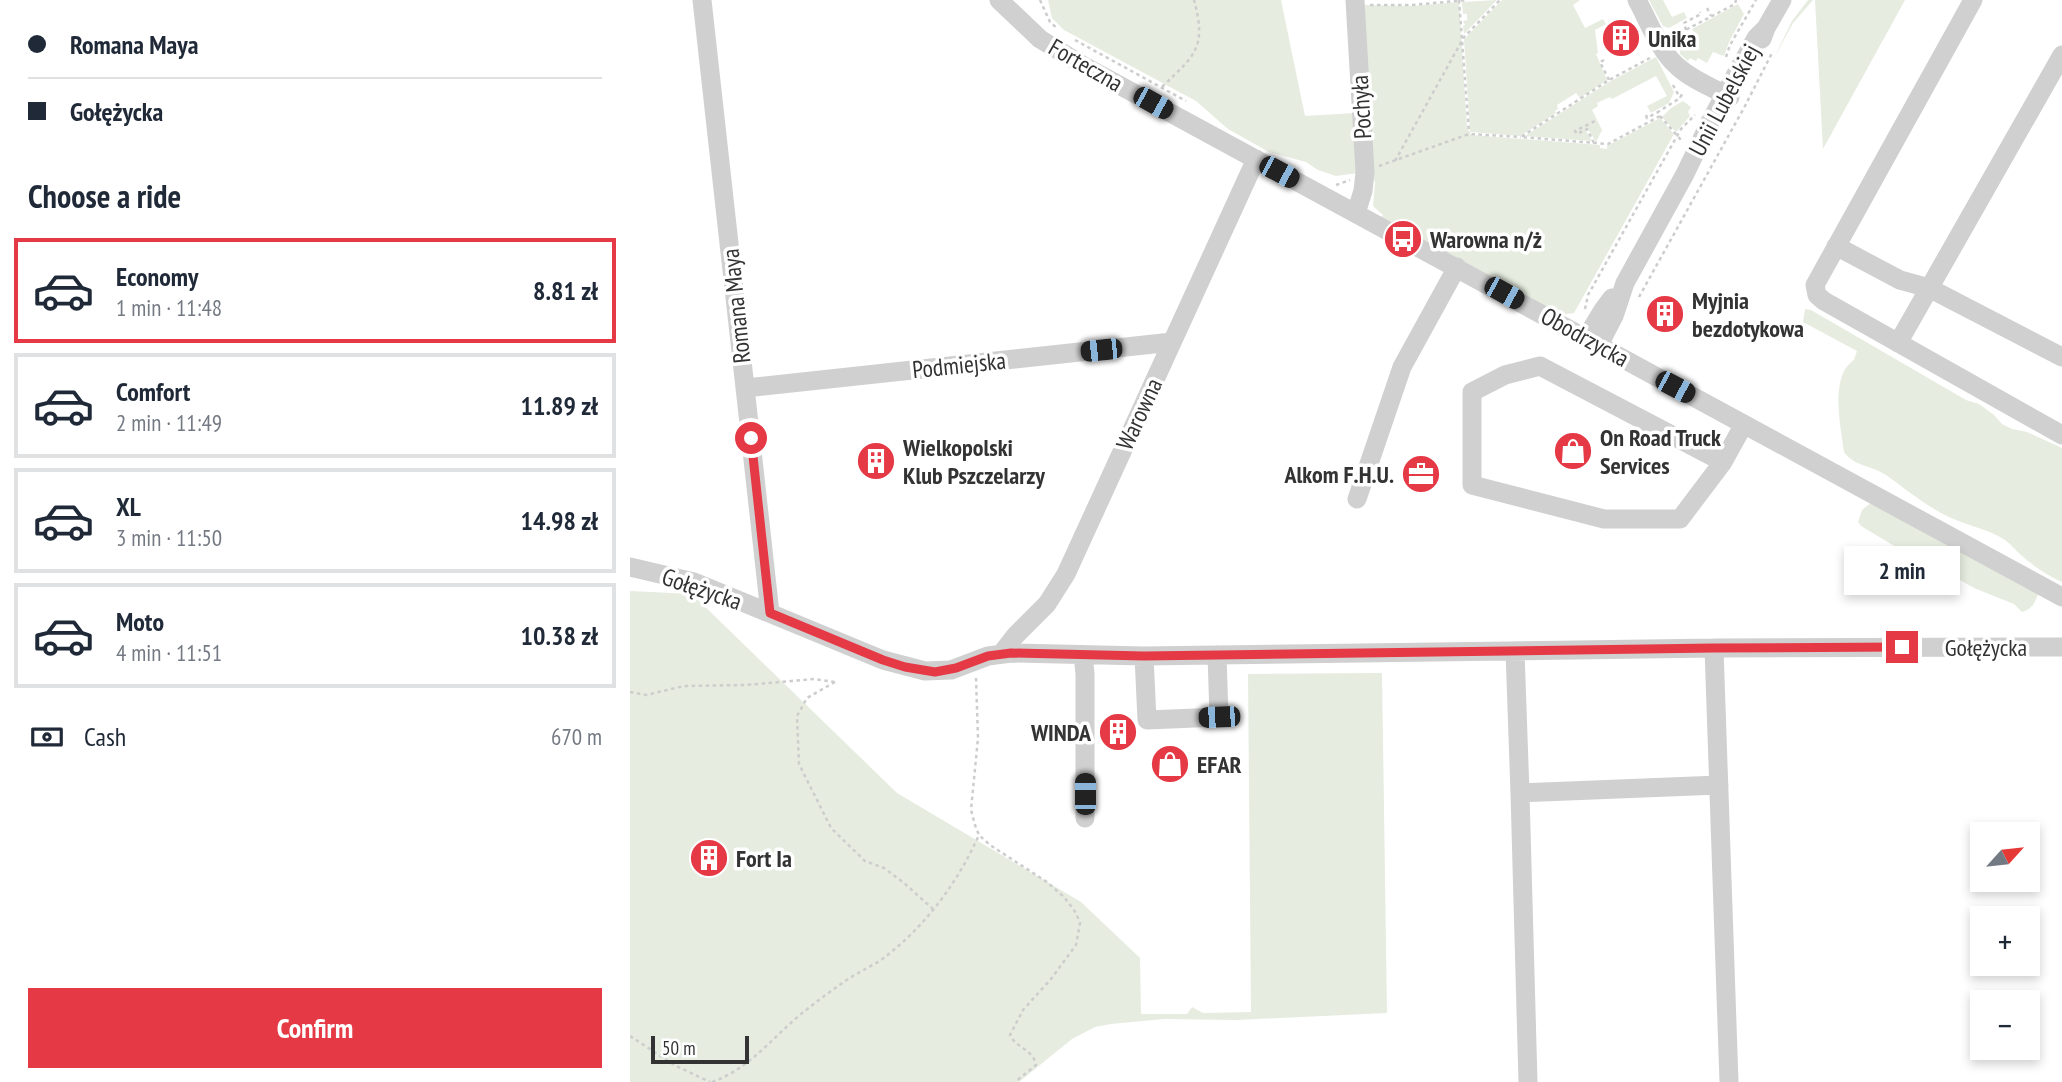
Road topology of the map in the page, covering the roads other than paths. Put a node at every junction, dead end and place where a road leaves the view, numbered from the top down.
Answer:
1 (702, 0) edge
2 (999, 0) edge
3 (1637, 0) edge
4 (1782, 0) edge
5 (1973, 0) edge
6 (1356, 2) edge
7 (1766, 28) junction
8 (2062, 55) edge
9 (1728, 96) junction
10 (1256, 159) junction
11 (1685, 174) junction
12 (1356, 213) junction
13 (1836, 246) junction
14 (1457, 267) junction
15 (1929, 289) junction
16 (1172, 342) junction
17 (1593, 342) junction
18 (1898, 343) junction
19 (2062, 356) edge
20 (746, 388) junction
21 (1744, 424) junction
22 (2062, 435) edge
23 (1723, 462) junction
24 (1357, 499) dead end
25 (631, 568) edge
26 (2062, 597) edge
27 (770, 613) junction
28 (2062, 647) edge
29 (1714, 648) junction
30 (1516, 650) junction
31 (1001, 654) junction
32 (1217, 655) junction
33 (1083, 656) junction
34 (1144, 656) junction
35 (1719, 785) junction
36 (1520, 793) junction
37 (1085, 818) dead end
38 (1528, 1082) edge
39 (1729, 1082) edge

1 - 20 street, Romana Maya
2 - 10 street, Forteczna
3 - 9 street
4 - 7 street, Unii Lubelskiej
5 - 13 street
6 - 12 street, Pochyła
7 - 9 street, Unii Lubelskiej
7 - 11 street, Unii Lubelskiej
8 - 15 street
9 - 11 street, Unii Lubelskiej
10 - 12 street, Obodrzycka
10 - 16 street, Warowna
11 - 17 street, Unii Lubelskiej
12 - 14 street, Obodrzycka
13 - 15 street
13 - 18 street
14 - 17 street, Obodrzycka
14 - 24 street
15 - 18 street
15 - 19 street
16 - 20 street, Podmiejska
16 - 31 street, Warowna
17 - 21 street, Obodrzycka
18 - 22 street
20 - 27 street, Romana Maya
21 - 23 street
21 - 26 street, Obodrzycka
23 - 23 street
25 - 27 street, Gołężycka
27 - 31 street, Gołężycka
28 - 29 street, Gołężycka
29 - 30 street, Gołężycka
29 - 35 street
30 - 32 street, Gołężycka
30 - 36 street
31 - 33 street, Gołężycka
32 - 34 street, Gołężycka
32 - 34 street
33 - 34 street, Gołężycka
33 - 37 street
35 - 36 street
35 - 39 street
36 - 38 street

